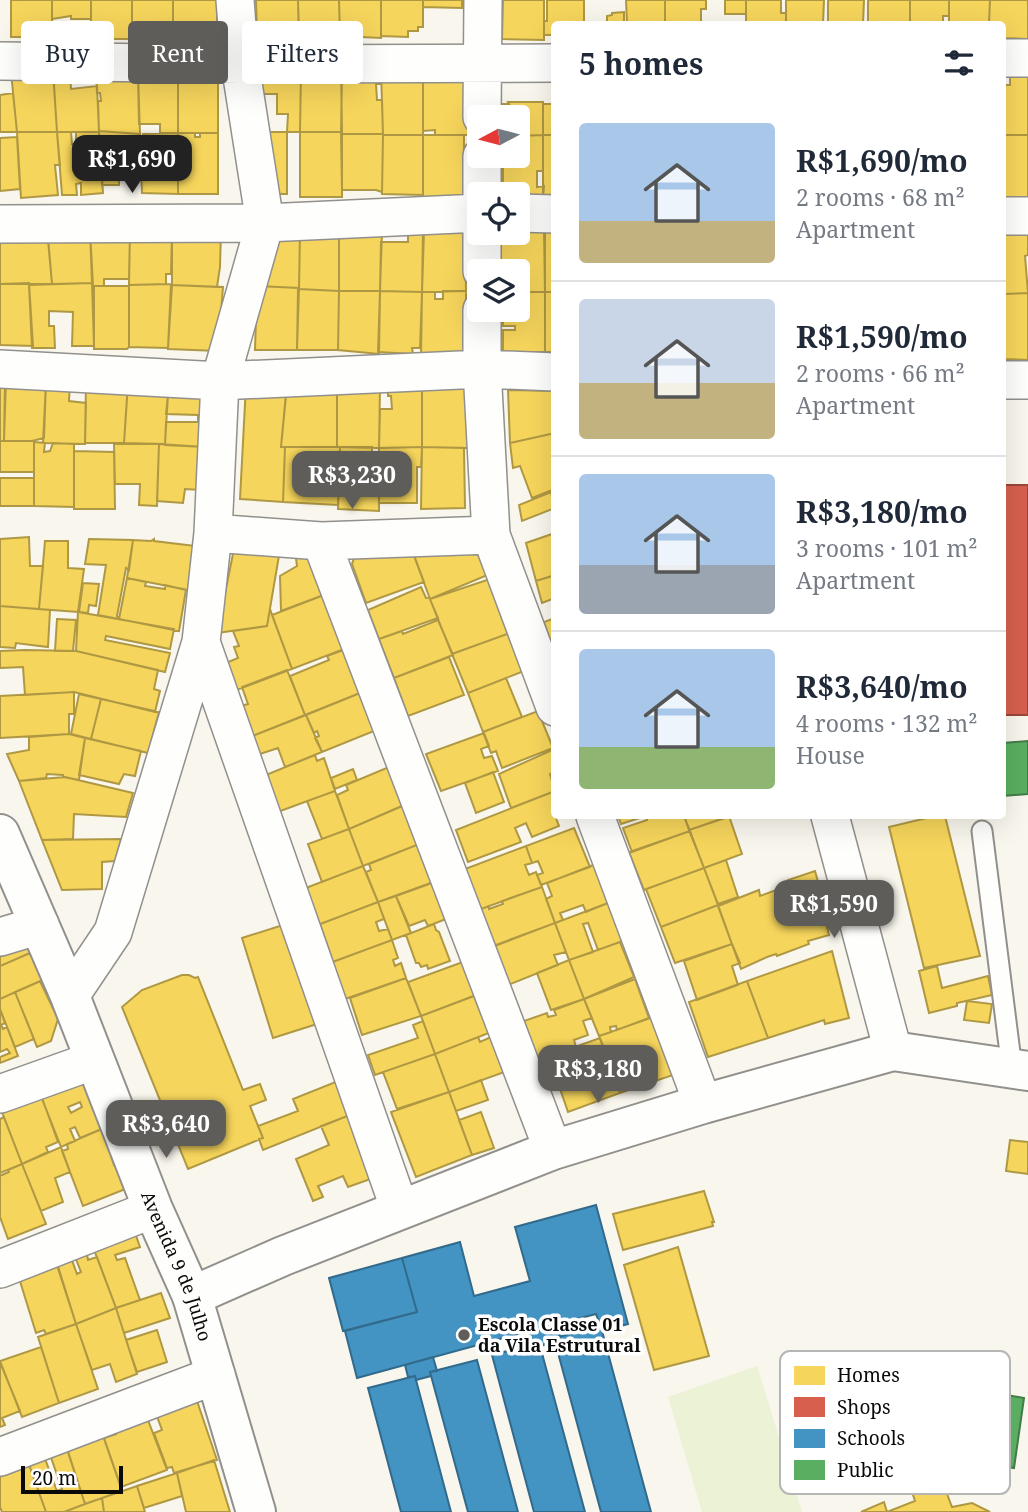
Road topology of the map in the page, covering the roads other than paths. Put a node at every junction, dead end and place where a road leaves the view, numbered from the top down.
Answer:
1 (235, 0) edge
2 (483, 0) edge
3 (1006, 58) edge
4 (1028, 58) edge
5 (0, 61) edge
6 (551, 63) edge
7 (240, 64) junction
8 (482, 64) junction
9 (482, 105) edge
10 (467, 214) edge
11 (530, 214) edge
12 (551, 214) edge
13 (1006, 216) edge
14 (1028, 216) edge
15 (265, 223) junction
16 (0, 224) edge
17 (482, 322) edge
18 (0, 369) edge
19 (482, 369) junction
20 (551, 372) edge
21 (1006, 380) edge
22 (1028, 380) edge
23 (220, 381) junction
24 (213, 533) junction
25 (491, 535) junction
26 (321, 541) junction
27 (201, 642) junction
28 (551, 696) edge
29 (596, 819) edge
30 (831, 819) edge
31 (982, 831) dead end
32 (0, 834) edge
33 (40, 925) junction
34 (0, 937) edge
35 (70, 996) junction
36 (893, 1051) junction
37 (95, 1060) junction
38 (1020, 1070) edge
39 (0, 1094) edge
40 (703, 1104) junction
41 (553, 1150) junction
42 (153, 1209) junction
43 (400, 1210) junction
44 (0, 1269) edge
45 (192, 1296) junction
46 (215, 1375) junction
47 (0, 1457) edge
48 (256, 1512) edge

1 - 7 street
2 - 8 street
3 - 4 street
5 - 7 street
6 - 8 street
7 - 8 street
7 - 15 street
8 - 9 street
10 - 15 street
11 - 12 street
13 - 14 street
15 - 16 street
15 - 23 street
17 - 19 street
18 - 23 street
19 - 20 street
19 - 23 street
19 - 25 street
21 - 22 street
23 - 24 street
24 - 26 street
24 - 27 street
25 - 26 street
25 - 28 street
26 - 41 street
27 - 35 street
27 - 43 street
29 - 40 street
30 - 36 street
31 - 38 lane
32 - 33 street, Avenida 9 de Julho
33 - 34 street
33 - 35 street, Avenida 9 de Julho
35 - 37 street, Avenida 9 de Julho
36 - 38 street
36 - 40 street
37 - 39 street
37 - 42 street, Avenida 9 de Julho
40 - 41 street
41 - 43 street
42 - 44 street
42 - 45 street, Avenida 9 de Julho
43 - 45 street
45 - 46 street, Avenida 9 de Julho
46 - 47 street
46 - 48 street, Avenida 9 de Julho

